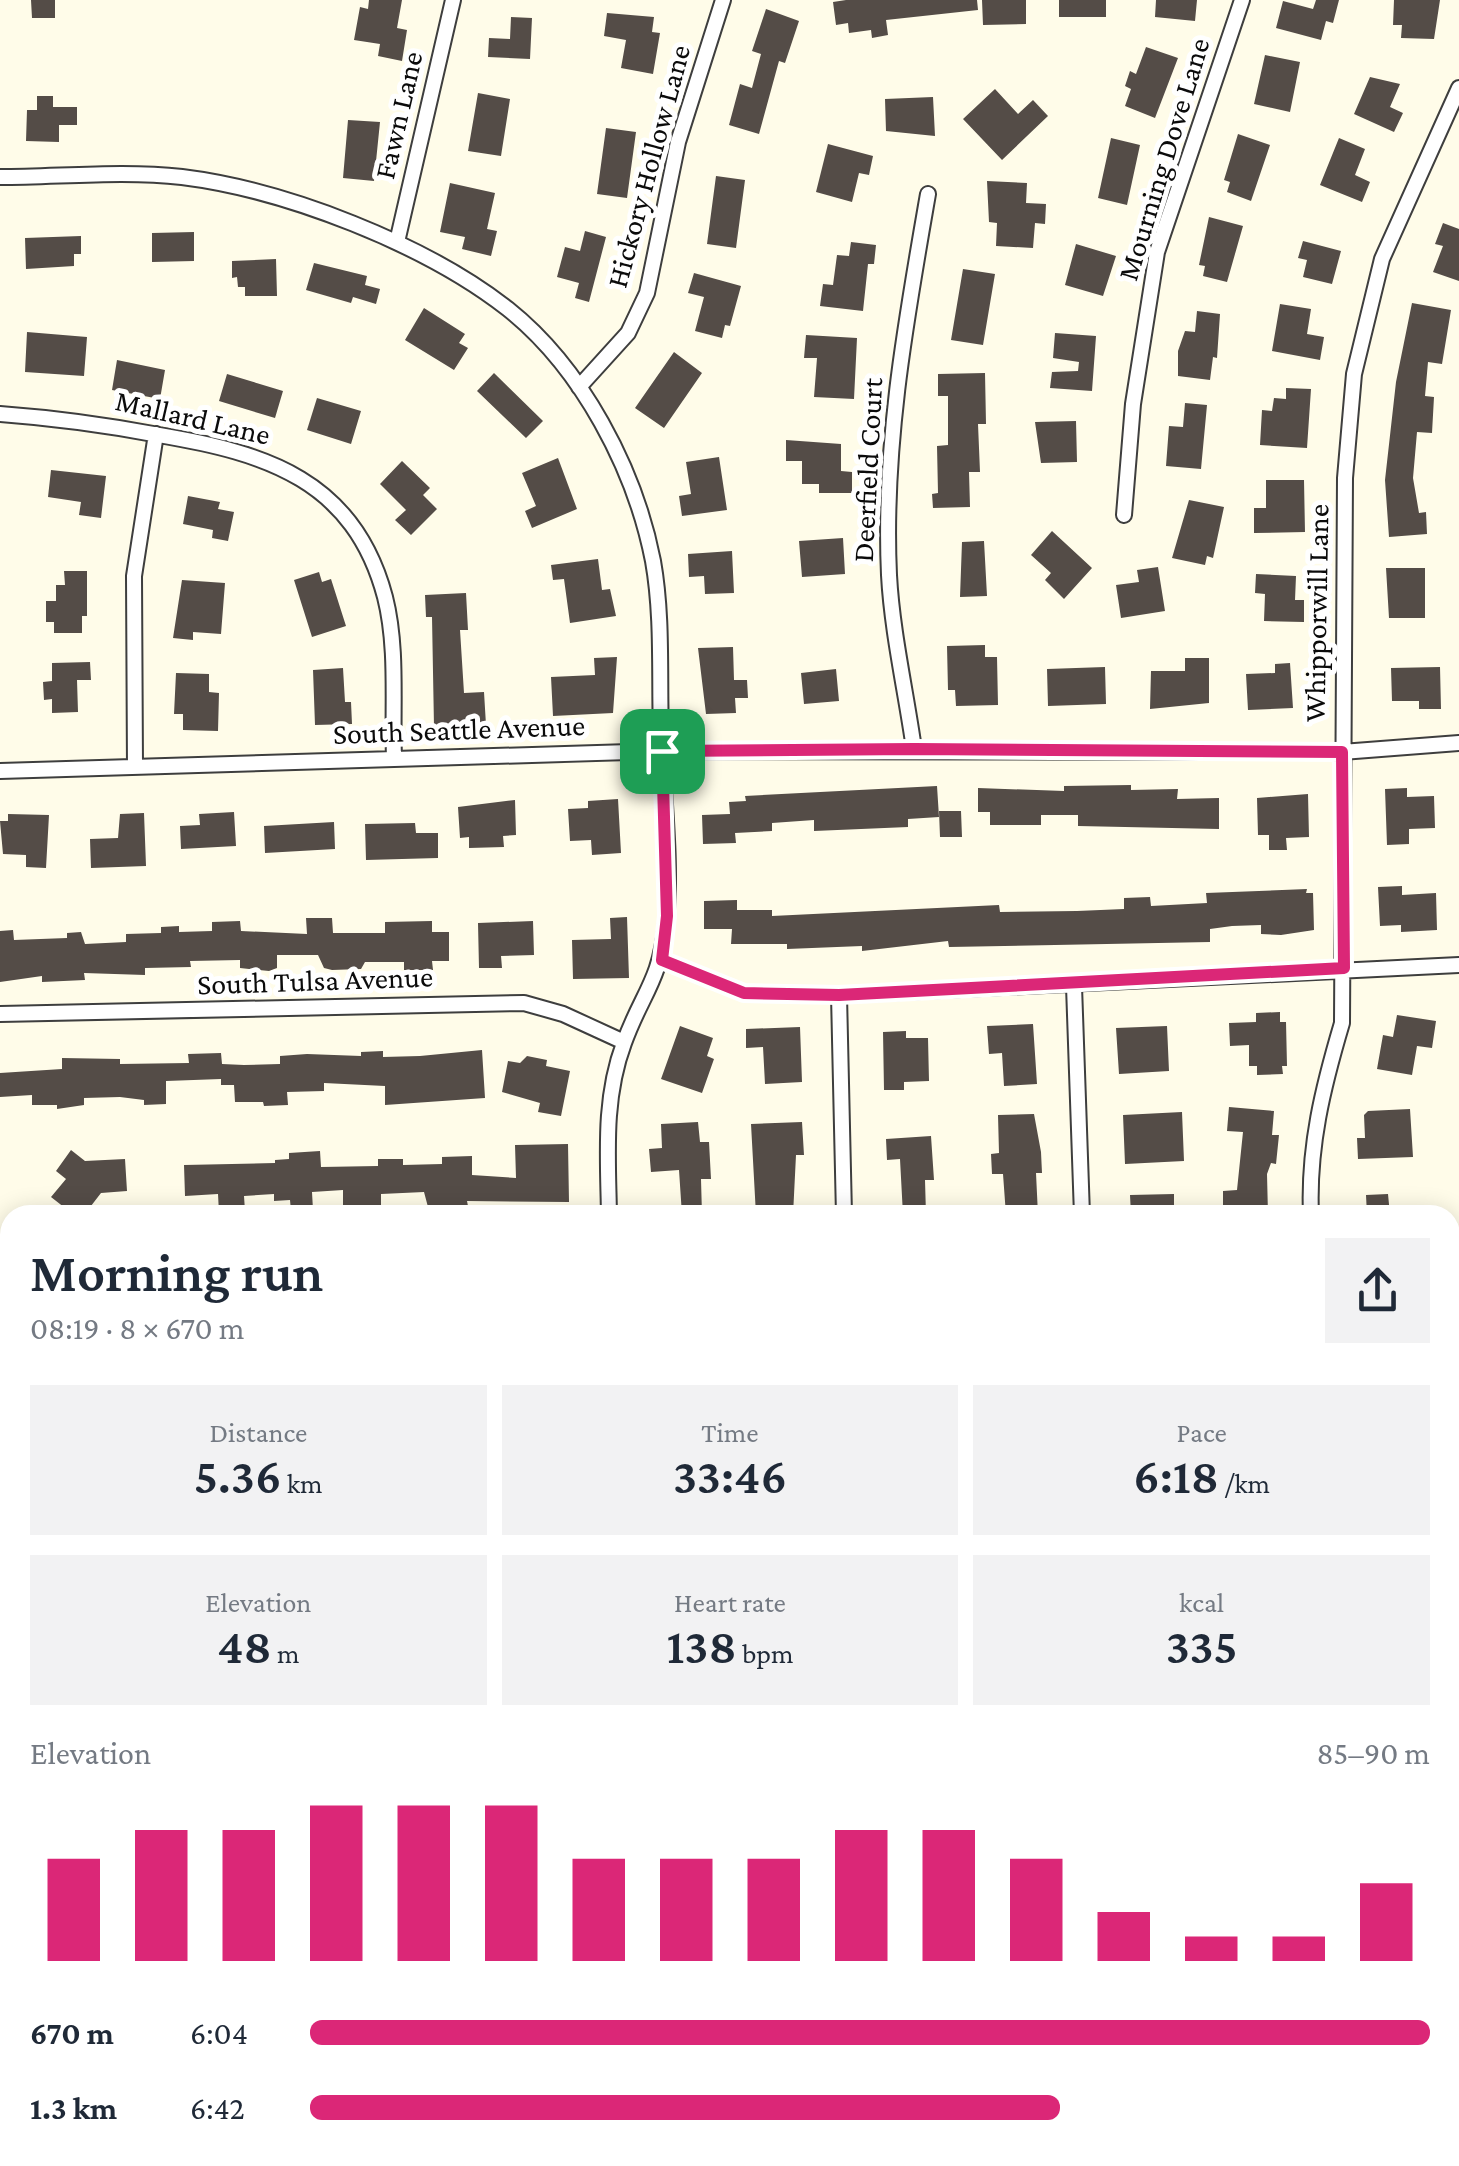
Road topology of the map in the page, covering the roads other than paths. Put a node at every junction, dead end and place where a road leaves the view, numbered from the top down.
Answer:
1 (453, 0) edge
2 (723, 0) edge
3 (1242, 0) edge
4 (1459, 88) edge
5 (0, 177) edge
6 (928, 194) dead end
7 (396, 242) junction
8 (578, 386) junction
9 (0, 414) edge
10 (156, 434) junction
11 (1124, 515) dead end
12 (1459, 743) edge
13 (914, 749) junction
14 (662, 751) junction
15 (1342, 752) junction
16 (394, 758) junction
17 (136, 767) junction
18 (0, 771) edge
19 (662, 960) junction
20 (1459, 965) edge
21 (1344, 968) junction
22 (1074, 986) junction
23 (839, 995) junction
24 (0, 1014) edge
25 (624, 1042) junction
26 (609, 1205) edge
27 (844, 1205) edge
28 (1082, 1205) edge
29 (1311, 1205) edge

1 - 7 street, Fawn Lane
2 - 8 street, Hickory Hollow Lane
3 - 11 street, Mourning Dove Lane
4 - 15 street, Whipporwill Lane
5 - 7 street
6 - 13 street, Deerfield Court
7 - 8 street
8 - 14 street
9 - 10 street, Mallard Lane
10 - 16 street, Mallard Lane
10 - 17 street
12 - 15 street, South Seattle Avenue
13 - 14 street, South Seattle Avenue
13 - 15 street, South Seattle Avenue
14 - 16 street, South Seattle Avenue
14 - 19 street
15 - 21 street, Whipporwill Lane
16 - 17 street, South Seattle Avenue
17 - 18 street, South Seattle Avenue
19 - 23 street
19 - 25 street
20 - 21 street
21 - 22 street
21 - 29 street, Whipporwill Lane
22 - 23 street
22 - 28 street
23 - 27 street
24 - 25 street, South Tulsa Avenue
25 - 26 street

